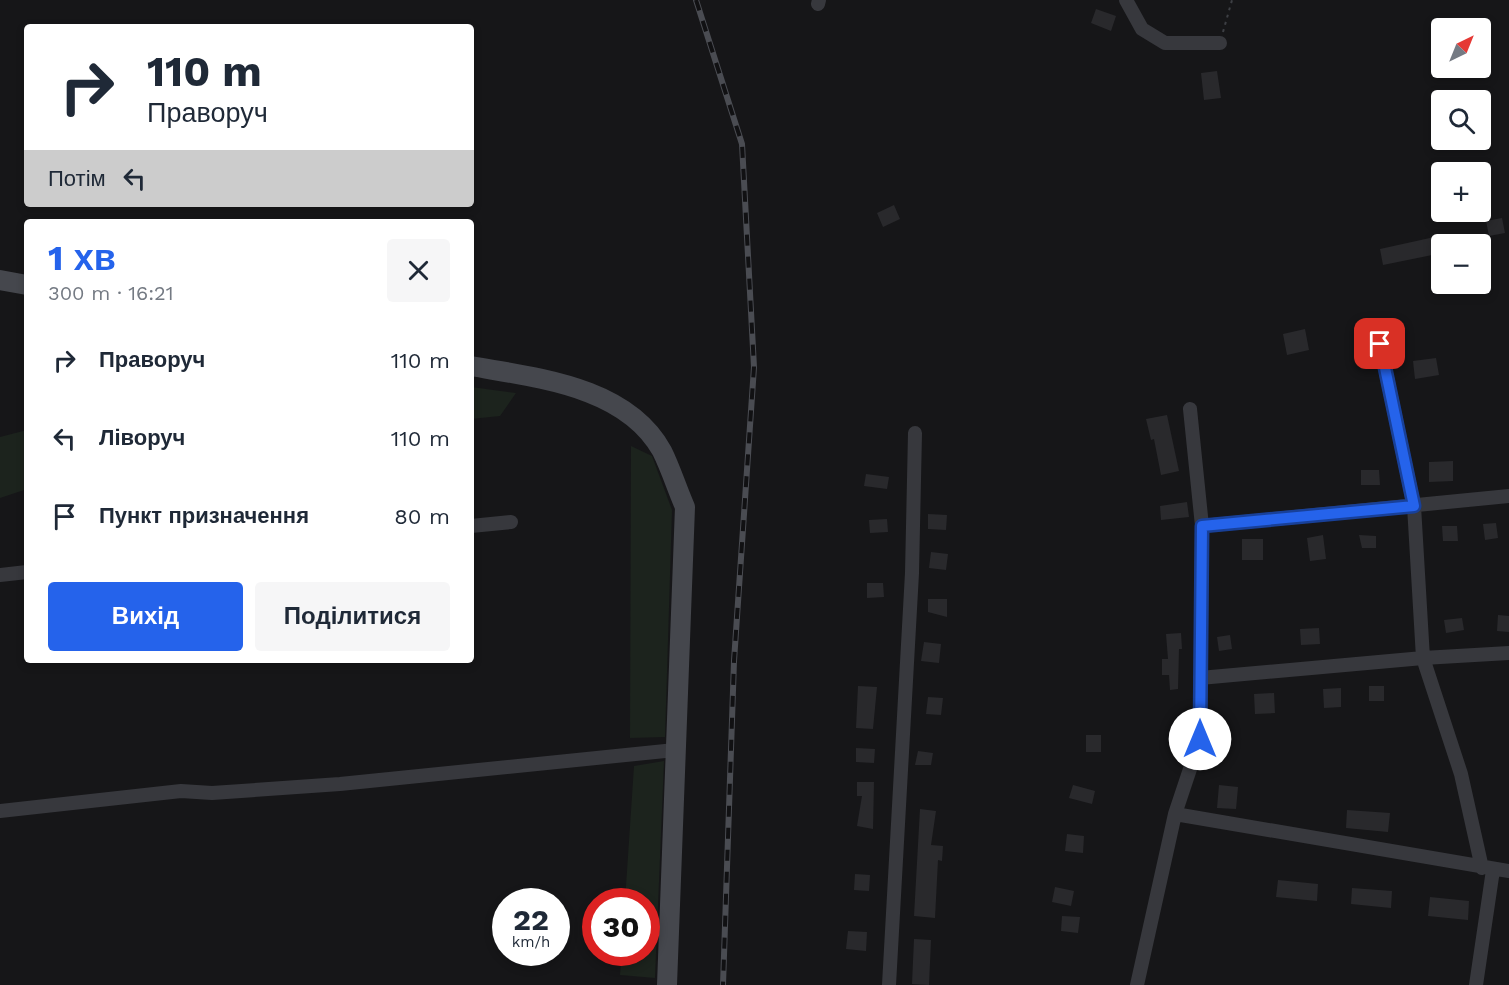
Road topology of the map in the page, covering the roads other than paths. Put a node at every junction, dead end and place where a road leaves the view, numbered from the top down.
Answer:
1 (1126, 0) edge
2 (1220, 43) road end
3 (0, 280) edge
4 (24, 284) edge
5 (1380, 344) dead end
6 (474, 367) edge
7 (1190, 409) dead end
8 (915, 433) dead end
9 (1509, 496) edge
10 (1414, 506) junction
11 (511, 522) dead end
12 (474, 526) edge
13 (1202, 526) junction
14 (24, 572) edge
15 (0, 575) edge
16 (1509, 653) edge
17 (1423, 658) junction
18 (1200, 678) junction
19 (675, 750) junction
20 (0, 811) edge
21 (1175, 814) junction
22 (1488, 869) junction
23 (1509, 871) edge
24 (666, 985) edge
25 (889, 985) edge
26 (1137, 985) edge
27 (1476, 985) edge

1 - 2 street
3 - 4 street
5 - 10 street
6 - 19 street
7 - 13 street
8 - 25 street
9 - 10 street
10 - 13 street
10 - 17 street
11 - 12 street
13 - 18 street
14 - 15 street
16 - 17 street
17 - 18 street
17 - 22 street
18 - 21 street
19 - 20 street
19 - 24 street
21 - 22 street
21 - 26 street
22 - 23 street
22 - 27 street

